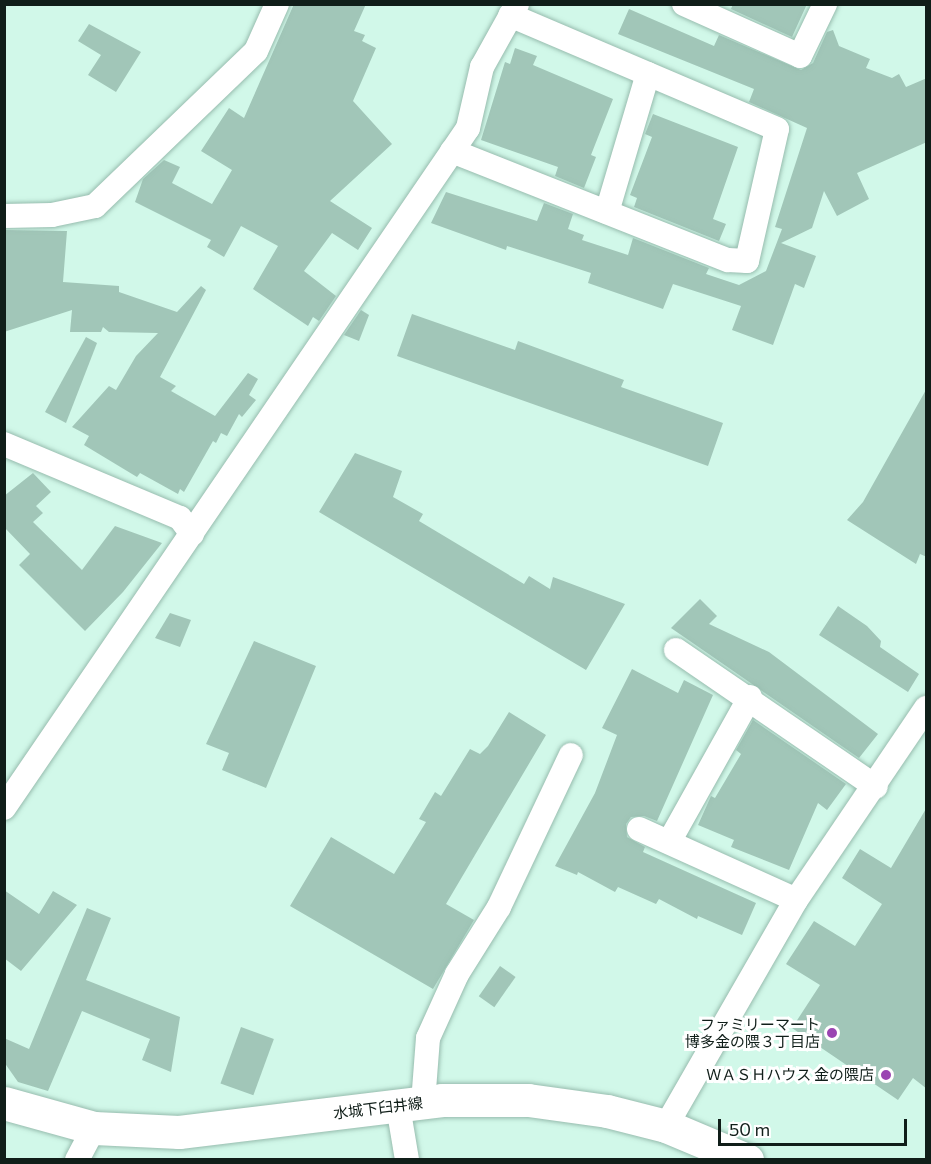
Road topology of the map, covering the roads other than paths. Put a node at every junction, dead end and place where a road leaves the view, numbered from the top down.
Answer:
1 (277, 4) edge
2 (825, 4) edge
3 (697, 7) edge
4 (513, 10) edge
5 (648, 74) junction
6 (452, 151) junction
7 (607, 212) junction
8 (4, 216) edge
9 (4, 444) edge
10 (192, 534) junction
11 (676, 650) dead end
12 (750, 698) junction
13 (927, 708) edge
14 (571, 755) dead end
15 (876, 787) junction
16 (4, 808) edge
17 (639, 829) dead end
18 (669, 842) junction
19 (796, 900) junction
20 (4, 1103) edge
21 (410, 1104) junction
22 (666, 1126) junction
23 (94, 1128) junction
24 (77, 1160) edge
25 (407, 1160) edge
26 (747, 1160) edge

1 - 8 street
2 - 3 street
4 - 5 street
4 - 6 street
5 - 7 street
5 - 7 street
6 - 7 street
6 - 10 street
9 - 10 street
10 - 16 street
11 - 12 street
12 - 15 street
12 - 18 street
13 - 15 street
14 - 21 street
15 - 19 street
17 - 18 street
18 - 19 street
19 - 22 street
20 - 23 main road, 水城下臼井線
21 - 22 main road, 水城下臼井線
21 - 23 main road, 水城下臼井線
21 - 25 street
22 - 26 main road, 水城下臼井線
23 - 24 street

